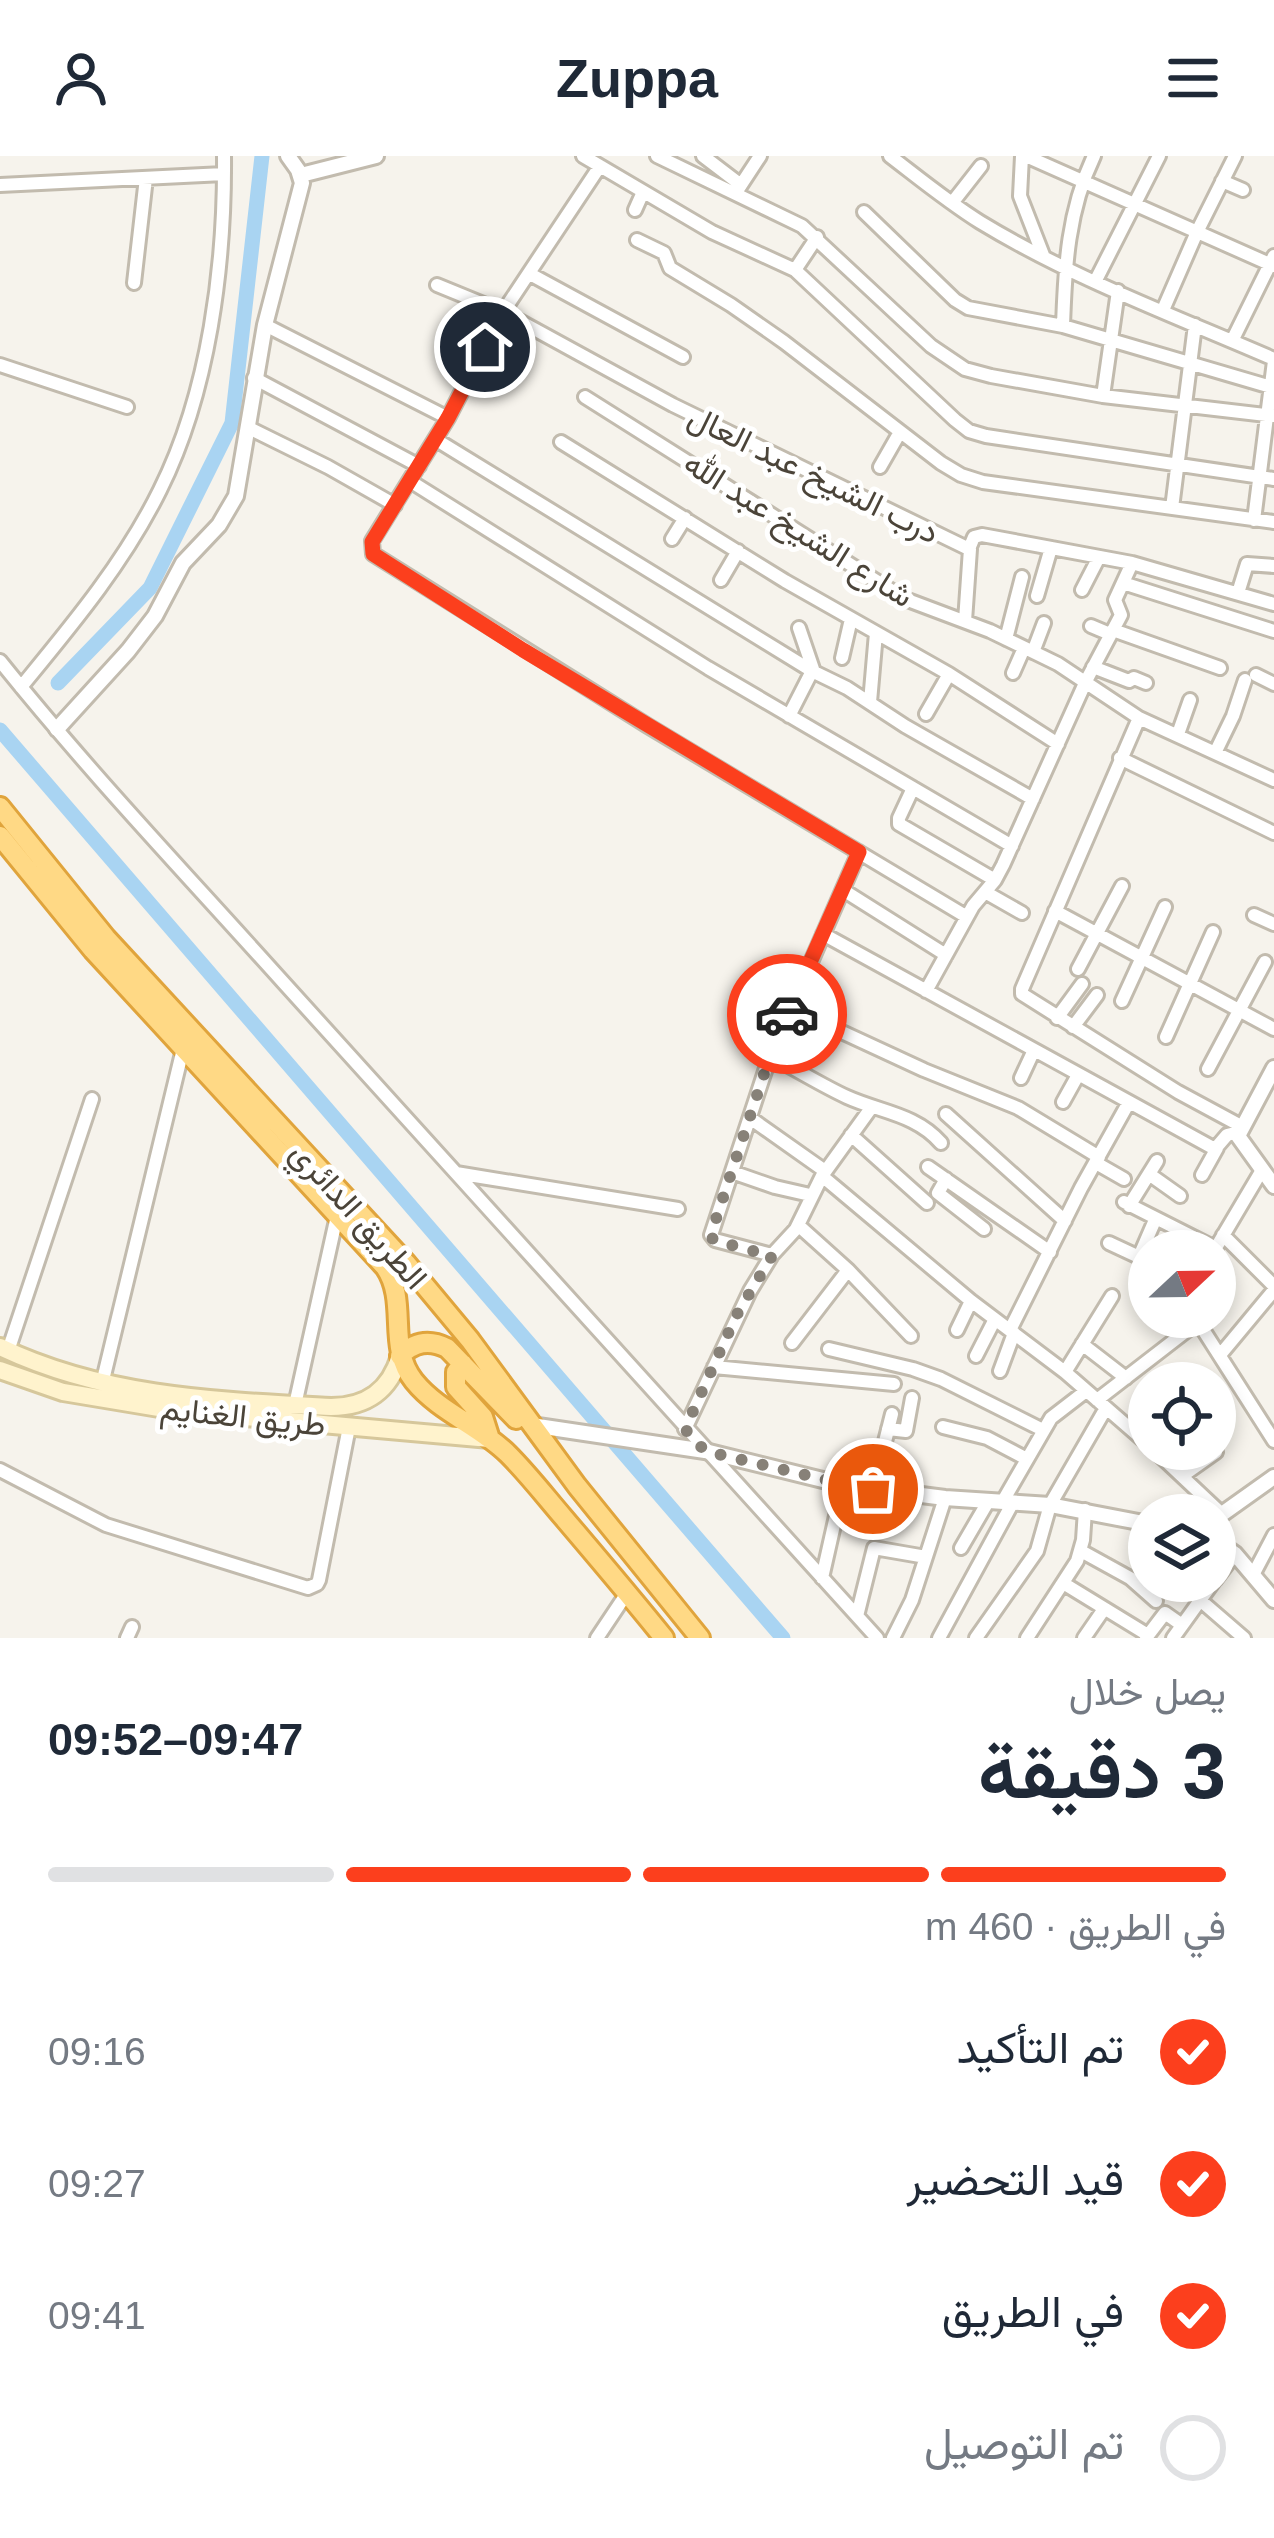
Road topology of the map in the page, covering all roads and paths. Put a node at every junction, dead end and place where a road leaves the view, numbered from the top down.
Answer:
1 (224, 156) edge
2 (288, 156) edge
3 (376, 156) edge
4 (583, 156) edge
5 (656, 156) edge
6 (704, 156) edge
7 (760, 156) edge
8 (890, 156) edge
9 (1024, 156) edge
10 (1094, 156) edge
11 (1159, 156) edge
12 (1235, 156) edge
13 (1043, 159) edge
14 (600, 166) junction
15 (981, 166) dead end
16 (224, 174) junction
17 (301, 175) junction
18 (146, 178) junction
19 (1082, 181) junction
20 (1222, 181) junction
21 (0, 185) edge
22 (738, 189) junction
23 (1243, 190) dead end
24 (643, 191) junction
25 (952, 203) junction
26 (1134, 204) junction
27 (634, 210) dead end
28 (864, 212) dead end
29 (1197, 232) junction
30 (817, 237) junction
31 (637, 240) dead end
32 (1043, 256) junction
33 (1273, 262) edge
34 (1065, 268) junction
35 (795, 270) junction
36 (530, 274) junction
37 (1096, 280) junction
38 (134, 283) dead end
39 (436, 285) dead end
40 (1118, 291) junction
41 (1162, 310) junction
42 (503, 312) junction
43 (265, 325) junction
44 (1195, 325) junction
45 (1064, 326) junction
46 (1112, 338) junction
47 (1232, 341) junction
48 (683, 357) dead end
49 (1274, 360) edge
50 (1190, 362) junction
51 (0, 365) edge
52 (254, 378) junction
53 (1271, 387) junction
54 (1103, 396) junction
55 (585, 397) dead end
56 (1185, 406) junction
57 (128, 407) dead end
58 (1271, 415) edge
59 (448, 418) junction
60 (247, 427) junction
61 (900, 432) junction
62 (435, 439) junction
63 (561, 442) dead end
64 (419, 466) junction
65 (880, 467) dead end
66 (1177, 467) junction
67 (1267, 478) edge
68 (410, 481) junction
69 (395, 506) junction
70 (1172, 508) junction
71 (685, 518) junction
72 (1254, 520) junction
73 (1274, 522) edge
74 (672, 539) dead end
75 (1051, 548) junction
76 (970, 549) junction
77 (738, 551) junction
78 (1100, 557) junction
79 (1132, 563) junction
80 (1274, 566) edge
81 (1022, 577) dead end
82 (721, 580) dead end
83 (1124, 583) junction
84 (1082, 590) dead end
85 (1238, 593) junction
86 (1037, 596) dead end
87 (1274, 604) edge
88 (851, 619) junction
89 (965, 621) junction
90 (1044, 623) dead end
91 (1091, 626) dead end
92 (799, 628) dead end
93 (1274, 631) edge
94 (1112, 632) junction
95 (876, 633) junction
96 (1006, 639) junction
97 (1028, 650) junction
98 (842, 658) dead end
99 (0, 661) edge
100 (1220, 668) dead end
101 (813, 671) junction
102 (1013, 673) dead end
103 (949, 674) junction
104 (1089, 674) junction
105 (1143, 679) dead end
106 (1274, 684) edge
107 (21, 687) junction
108 (1190, 700) dead end
109 (869, 702) junction
110 (926, 714) dead end
111 (789, 716) junction
112 (1139, 718) junction
113 (57, 729) junction
114 (1178, 734) junction
115 (1058, 744) junction
116 (1216, 751) junction
117 (1120, 758) junction
118 (1274, 780) edge
119 (913, 788) junction
120 (1033, 799) junction
121 (0, 807) edge
122 (1274, 833) edge
123 (0, 836) edge
124 (1012, 846) junction
125 (859, 852) junction
126 (990, 886) junction
127 (1122, 886) dead end
128 (843, 890) junction
129 (1165, 907) dead end
130 (1055, 911) junction
131 (1022, 913) dead end
132 (1254, 915) dead end
133 (968, 917) junction
134 (1274, 924) edge
135 (1213, 932) dead end
136 (823, 934) junction
137 (1096, 934) junction
138 (946, 955) junction
139 (1143, 958) junction
140 (1265, 962) dead end
141 (1191, 984) junction
142 (926, 991) junction
143 (1097, 995) dead end
144 (1122, 1001) dead end
145 (790, 1008) junction
146 (1239, 1010) junction
147 (1057, 1018) junction
148 (1073, 1028) junction
149 (1274, 1029) edge
150 (1166, 1036) dead end
151 (182, 1049) junction
152 (1034, 1050) junction
153 (770, 1056) junction
154 (1274, 1068) edge
155 (1208, 1069) dead end
156 (1078, 1075) junction
157 (1021, 1078) dead end
158 (92, 1099) dead end
159 (1063, 1102) dead end
160 (1130, 1102) junction
161 (871, 1108) junction
162 (946, 1114) dead end
163 (750, 1118) junction
164 (1240, 1129) junction
165 (851, 1135) junction
166 (941, 1143) dead end
167 (1217, 1148) junction
168 (1098, 1160) junction
169 (928, 1167) dead end
170 (1262, 1170) junction
171 (732, 1172) junction
172 (455, 1173) junction
173 (824, 1173) junction
174 (1202, 1175) dead end
175 (946, 1179) junction
176 (1124, 1179) dead end
177 (1274, 1184) edge
178 (810, 1195) junction
179 (1180, 1196) dead end
180 (927, 1202) dead end
181 (678, 1209) dead end
182 (337, 1216) junction
183 (1155, 1220) junction
184 (1064, 1221) junction
185 (798, 1226) junction
186 (984, 1229) dead end
187 (1180, 1230) edge
188 (1227, 1230) edge
189 (1109, 1243) dead end
190 (1049, 1252) junction
191 (772, 1256) junction
192 (1236, 1259) edge
193 (848, 1270) junction
194 (1274, 1288) edge
195 (1112, 1296) dead end
196 (971, 1301) junction
197 (995, 1318) junction
198 (957, 1330) dead end
199 (1012, 1331) junction
200 (911, 1336) dead end
201 (1174, 1338) edge
202 (1209, 1338) edge
203 (792, 1343) dead end
204 (1082, 1344) junction
205 (4, 1349) edge
206 (829, 1349) dead end
207 (1220, 1355) junction
208 (400, 1356) junction
209 (976, 1356) dead end
210 (463, 1364) junction
211 (714, 1366) junction
212 (0, 1370) edge
213 (1000, 1371) dead end
214 (1065, 1372) junction
215 (1126, 1378) junction
216 (102, 1384) junction
217 (894, 1384) dead end
218 (912, 1398) dead end
219 (1096, 1399) junction
220 (295, 1405) junction
221 (1128, 1424) edge
222 (531, 1425) junction
223 (943, 1426) dead end
224 (349, 1427) junction
225 (685, 1429) junction
226 (1043, 1430) junction
227 (490, 1439) junction
228 (1274, 1441) edge
229 (705, 1451) junction
230 (1027, 1459) junction
231 (0, 1470) edge
232 (1176, 1470) edge
233 (1191, 1470) edge
234 (1182, 1476) junction
235 (1274, 1477) edge
236 (843, 1484) junction
237 (873, 1489) junction
238 (1199, 1494) edge
239 (945, 1498) junction
240 (1002, 1501) junction
241 (1236, 1504) edge
242 (1050, 1505) junction
243 (1085, 1510) junction
244 (1128, 1519) edge
245 (1274, 1535) edge
246 (961, 1548) dead end
247 (1081, 1551) junction
248 (1236, 1556) edge
249 (926, 1557) junction
250 (1252, 1575) junction
251 (1128, 1577) edge
252 (822, 1578) junction
253 (1063, 1583) junction
254 (627, 1593) junction
255 (1274, 1600) edge
256 (1199, 1602) edge
257 (1202, 1602) edge
258 (1104, 1609) junction
259 (857, 1616) junction
260 (1182, 1625) junction
261 (1147, 1637) edge
262 (597, 1638) edge
263 (664, 1638) edge
264 (700, 1638) edge
265 (877, 1638) edge
266 (893, 1638) edge
267 (939, 1638) edge
268 (976, 1638) edge
269 (1027, 1638) edge
270 (1084, 1638) edge
271 (1173, 1638) edge
272 (1244, 1638) edge

1 - 16 street
2 - 17 street
3 - 17 street
4 - 14 street
5 - 22 street
6 - 22 street
7 - 22 street
8 - 25 street
9 - 13 street
9 - 32 street
10 - 19 street
11 - 26 street
12 - 20 street
13 - 19 street
14 - 24 street
14 - 36 street
15 - 25 street
16 - 18 street
16 - 107 street
17 - 43 street
18 - 21 street
18 - 38 street
19 - 26 street
19 - 34 street
20 - 23 street
20 - 29 street
22 - 30 street
24 - 27 street
24 - 35 street
25 - 32 street
26 - 29 street
26 - 37 street
28 - 45 street
29 - 33 street
29 - 41 street
30 - 35 street
30 - 54 street
31 - 61 street
32 - 34 street
33 - 47 street
34 - 37 street
34 - 45 street
35 - 66 street
36 - 42 street
36 - 48 street
37 - 40 street
39 - 42 street, درب الشيخ عبد العال
40 - 41 street
40 - 46 street
41 - 44 street
42 - 59 street
42 - 76 street, درب الشيخ عبد العال
43 - 52 street
43 - 59 street
44 - 47 street
44 - 50 street
45 - 46 street
46 - 50 street
46 - 54 street
47 - 49 street
49 - 53 street
50 - 53 street
50 - 56 street
51 - 57 street
52 - 60 street
52 - 64 street
53 - 58 street
54 - 56 street
55 - 89 street, شارع الشيخ عبد الله
56 - 58 street
56 - 66 street
58 - 67 street
59 - 62 street
60 - 69 street
60 - 113 street
61 - 65 street
61 - 70 street
62 - 64 street
62 - 101 street
63 - 71 street
64 - 68 street
66 - 67 street
66 - 70 street
67 - 72 street
68 - 69 street
68 - 111 street
69 - 125 street
70 - 72 street
71 - 74 street
71 - 77 street
72 - 73 street
75 - 76 street, درب الشيخ عبد العال
75 - 78 street, درب الشيخ عبد العال
75 - 86 street
76 - 89 street
77 - 82 street
77 - 88 street
78 - 79 street, درب الشيخ عبد العال
78 - 84 street
79 - 83 street
79 - 85 street, درب الشيخ عبد العال
80 - 85 street
81 - 96 street
83 - 93 street
83 - 94 street
85 - 87 street, درب الشيخ عبد العال
88 - 95 street
88 - 98 street
89 - 96 street, شارع الشيخ عبد الله
90 - 97 street
91 - 94 street
92 - 101 street
94 - 100 street
94 - 104 street
95 - 103 street
95 - 109 street
96 - 97 street, شارع الشيخ عبد الله
97 - 102 street
97 - 104 street, شارع الشيخ عبد الله
99 - 107 street
101 - 109 street
101 - 111 street
103 - 110 street
103 - 115 street
104 - 105 street
104 - 112 street, شارع الشيخ عبد الله
104 - 115 street
106 - 116 street
107 - 113 street
108 - 114 street
109 - 120 street
111 - 119 street
112 - 114 street, شارع الشيخ عبد الله
112 - 117 street
113 - 172 street
114 - 116 street, شارع الشيخ عبد الله
115 - 120 street
116 - 118 street, شارع الشيخ عبد الله
117 - 122 street
117 - 130 street
119 - 124 street
119 - 126 street
120 - 124 street
121 - 222 highway, الطريق الدائري
123 - 151 highway, الطريق الدائري
124 - 126 street
125 - 128 street
125 - 133 street
126 - 131 street
126 - 133 street
127 - 137 street
128 - 136 street
128 - 138 street
129 - 139 street
130 - 137 street
130 - 147 street
132 - 134 street
133 - 138 street
135 - 141 street
136 - 142 street
136 - 145 street
137 - 139 street
137 - 147 street
138 - 142 street
139 - 141 street
139 - 144 street
140 - 146 street
141 - 146 street
141 - 150 street
142 - 152 street
143 - 148 street
145 - 153 street
145 - 168 street
146 - 149 street
146 - 155 street
147 - 148 street
148 - 164 street
151 - 182 highway, الطريق الدائري
151 - 216 street
152 - 156 street
152 - 157 street
153 - 161 street
153 - 163 street
154 - 164 street
156 - 159 street
156 - 160 street
158 - 205 street
160 - 167 street
160 - 168 street
161 - 165 street
161 - 166 street
162 - 184 street
163 - 171 street
163 - 173 street
164 - 167 street
164 - 170 street
165 - 173 street
165 - 180 street
167 - 174 street
168 - 176 street
168 - 184 street
169 - 175 street
170 - 177 street
170 - 188 street
171 - 178 street
171 - 191 street
172 - 181 street
172 - 225 street
173 - 178 street
173 - 196 street
175 - 186 street
175 - 190 street
178 - 185 street
179 - 183 street
182 - 208 highway, الطريق الدائري
182 - 220 street
183 - 187 street
183 - 189 street
184 - 190 street
185 - 191 street
185 - 193 street
190 - 199 street
191 - 211 street
192 - 194 street
193 - 200 street
193 - 203 street
194 - 207 street
195 - 204 street
196 - 197 street
196 - 198 street
197 - 199 street
197 - 209 street
199 - 213 street
199 - 214 street
201 - 215 street
202 - 207 street
204 - 214 street
204 - 215 street
205 - 216 main road, طريق الغنايم
206 - 226 street
207 - 228 street
208 - 210 highway
208 - 220 main road, طريق الغنايم
208 - 227 highway
210 - 222 highway
210 - 227 highway
211 - 217 street
211 - 225 street
212 - 224 main road, طريق الغنايم
214 - 219 street
215 - 219 street
216 - 220 main road, طريق الغنايم
218 - 237 street
219 - 221 street
219 - 226 street
219 - 242 street
222 - 229 street
222 - 264 highway, الطريق الدائري
223 - 230 street
224 - 227 main road, طريق الغنايم
224 - 231 street
225 - 229 street
226 - 230 street
227 - 254 highway
229 - 236 street
229 - 252 street
230 - 240 street
232 - 234 street
233 - 234 street
234 - 238 street
235 - 241 street
236 - 237 street
236 - 252 street
237 - 239 street
239 - 240 street
239 - 249 street
240 - 242 street
240 - 246 street
240 - 267 street
242 - 243 street
242 - 268 street
243 - 244 street
243 - 247 street
245 - 250 street
247 - 251 street
247 - 253 street
248 - 250 street
249 - 259 street
249 - 266 street
250 - 255 street
252 - 259 street
253 - 258 street
253 - 269 street
254 - 262 street
254 - 263 highway
256 - 260 street
257 - 272 street
258 - 261 street
258 - 270 street
259 - 265 street
260 - 261 street
260 - 271 street

